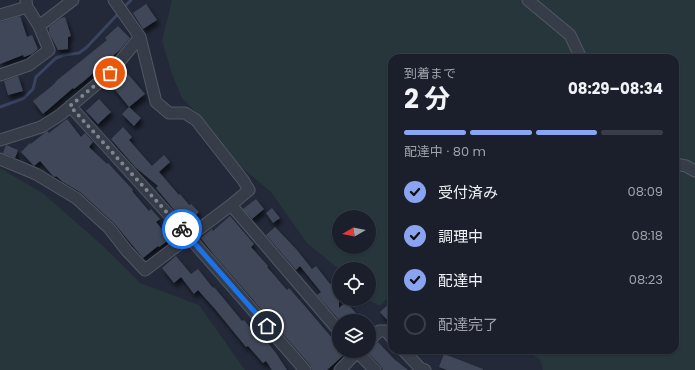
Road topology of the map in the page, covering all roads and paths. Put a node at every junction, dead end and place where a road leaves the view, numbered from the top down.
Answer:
1 (73, 0) edge
2 (528, 0) edge
3 (27, 3) edge
4 (119, 7) edge
5 (0, 14) edge
6 (39, 26) junction
7 (140, 37) junction
8 (579, 54) edge
9 (0, 75) edge
10 (70, 106) junction
11 (0, 140) edge
12 (0, 159) edge
13 (679, 165) edge
14 (695, 171) edge
15 (231, 205) junction
16 (189, 237) junction
17 (332, 323) edge
18 (388, 333) edge
19 (376, 334) edge
20 (407, 354) edge
21 (351, 358) edge
22 (364, 358) edge
23 (305, 370) edge
24 (340, 370) edge
25 (375, 370) edge
26 (425, 370) edge

1 - 6 street
2 - 8 street
3 - 5 street
3 - 6 street
4 - 7 street
6 - 9 street
7 - 10 street
7 - 15 street
10 - 11 street
10 - 16 street
12 - 16 street
13 - 14 street
15 - 16 street
15 - 17 street
16 - 23 street
18 - 19 street
20 - 26 street
21 - 24 street
22 - 25 street

